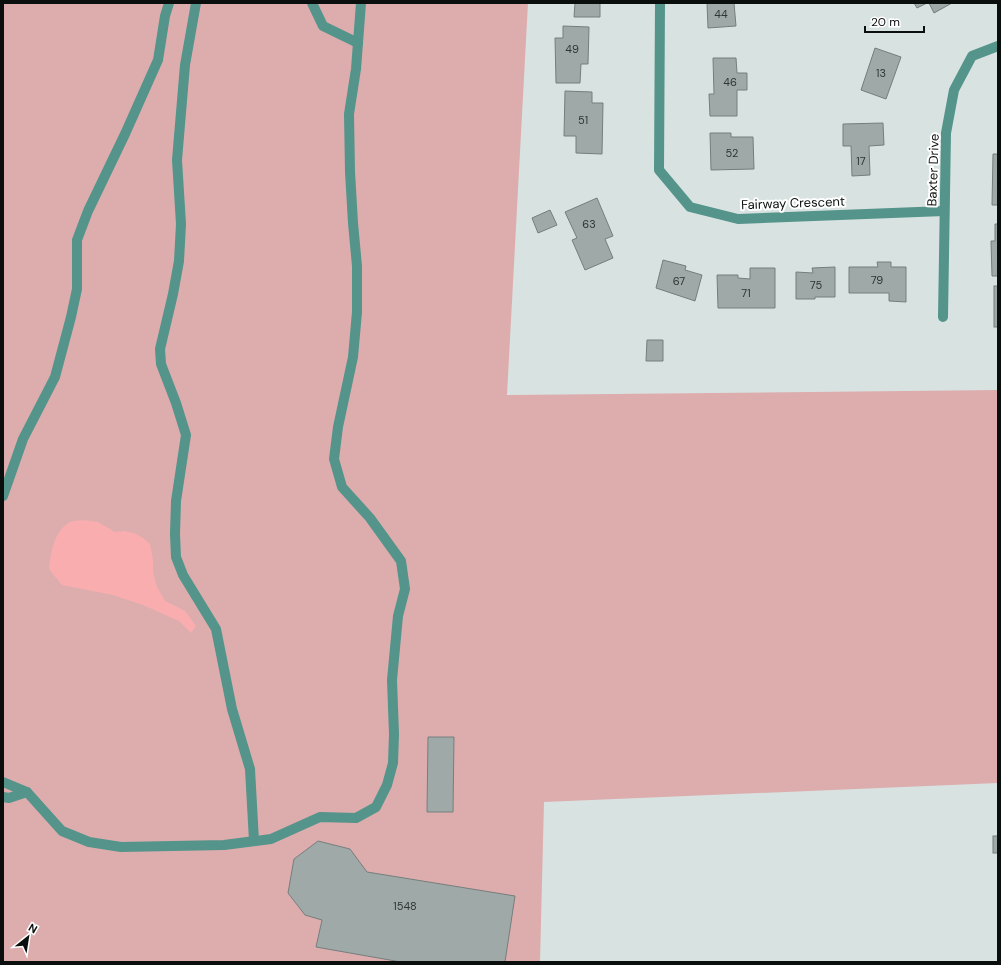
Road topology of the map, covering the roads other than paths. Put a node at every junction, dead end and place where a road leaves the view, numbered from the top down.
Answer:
1 (169, 3) edge
2 (196, 3) edge
3 (312, 3) edge
4 (361, 3) edge
5 (660, 3) edge
6 (358, 43) junction
7 (998, 46) edge
8 (944, 211) junction
9 (943, 317) dead end
10 (3, 496) edge
11 (3, 782) edge
12 (27, 792) junction
13 (3, 798) edge
14 (254, 841) junction

1 - 10 street
2 - 14 street
3 - 6 street
4 - 6 street
5 - 8 street, Fairway Crescent
6 - 14 street
7 - 8 street, Baxter Drive
8 - 9 street, Baxter Drive
11 - 12 street
12 - 13 street
12 - 14 street

